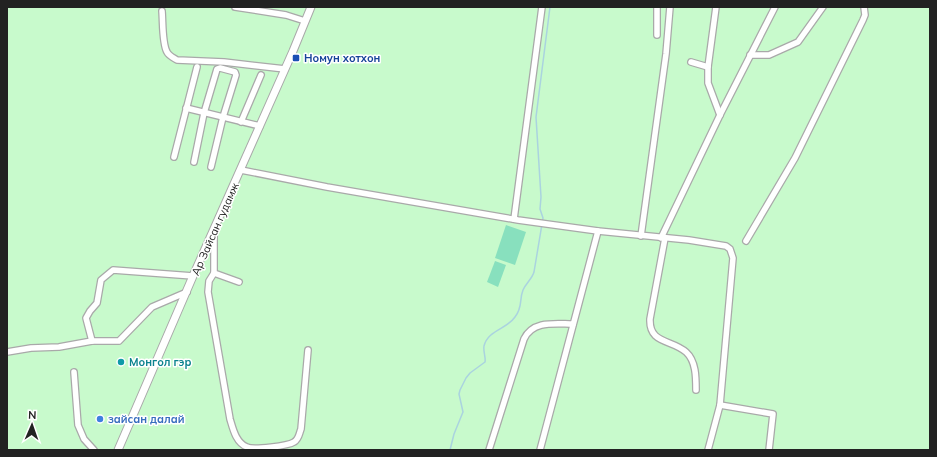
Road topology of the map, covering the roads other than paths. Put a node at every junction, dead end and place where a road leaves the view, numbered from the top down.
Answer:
1 (235, 7) edge
2 (311, 7) edge
3 (542, 7) edge
4 (657, 7) edge
5 (670, 7) edge
6 (716, 7) edge
7 (775, 7) edge
8 (822, 7) edge
9 (864, 7) edge
10 (162, 11) dead end
11 (305, 22) junction
12 (657, 35) dead end
13 (750, 55) junction
14 (691, 62) dead end
15 (198, 67) dead end
16 (708, 67) junction
17 (285, 69) junction
18 (261, 75) dead end
19 (186, 108) junction
20 (204, 113) junction
21 (720, 115) junction
22 (223, 117) junction
23 (241, 122) junction
24 (260, 126) junction
25 (174, 157) dead end
26 (194, 162) dead end
27 (211, 167) dead end
28 (241, 170) junction
29 (514, 219) junction
30 (214, 230) junction
31 (598, 231) junction
32 (641, 236) junction
33 (663, 238) junction
34 (746, 240) dead end
35 (214, 273) junction
36 (194, 276) junction
37 (239, 282) dead end
38 (187, 292) junction
39 (573, 324) junction
40 (92, 341) junction
41 (308, 350) dead end
42 (7, 352) edge
43 (74, 372) dead end
44 (696, 390) dead end
45 (720, 405) junction
46 (94, 450) edge
47 (118, 450) edge
48 (488, 450) edge
49 (540, 450) edge
50 (708, 450) edge
51 (769, 450) edge

1 - 11 street
2 - 11 street, Ар Зайсан гудамж
3 - 29 street
4 - 12 street
5 - 32 street
6 - 16 street
7 - 13 street
8 - 13 street
9 - 34 street
10 - 17 street
11 - 17 street, Ар Зайсан гудамж
13 - 21 street
14 - 16 street
15 - 19 street
16 - 21 street
17 - 24 street, Ар Зайсан гудамж
18 - 23 street
19 - 20 street
19 - 25 street
20 - 22 street
20 - 22 street
20 - 26 street
21 - 33 street
22 - 23 street
22 - 27 street
23 - 24 street
24 - 28 street, Ар Зайсан гудамж
28 - 29 street
28 - 30 street, Ар Зайсан гудамж
29 - 31 street
30 - 35 street
30 - 36 street, Ар Зайсан гудамж
31 - 32 street
31 - 39 street
32 - 33 street
33 - 44 street
33 - 45 street
35 - 37 street
35 - 41 street
36 - 38 street, Ар Зайсан гудамж
36 - 40 street
38 - 40 street
38 - 47 street, Ар Зайсан гудамж
39 - 48 street
39 - 49 street
40 - 42 street
43 - 46 street
45 - 50 street
45 - 51 street

